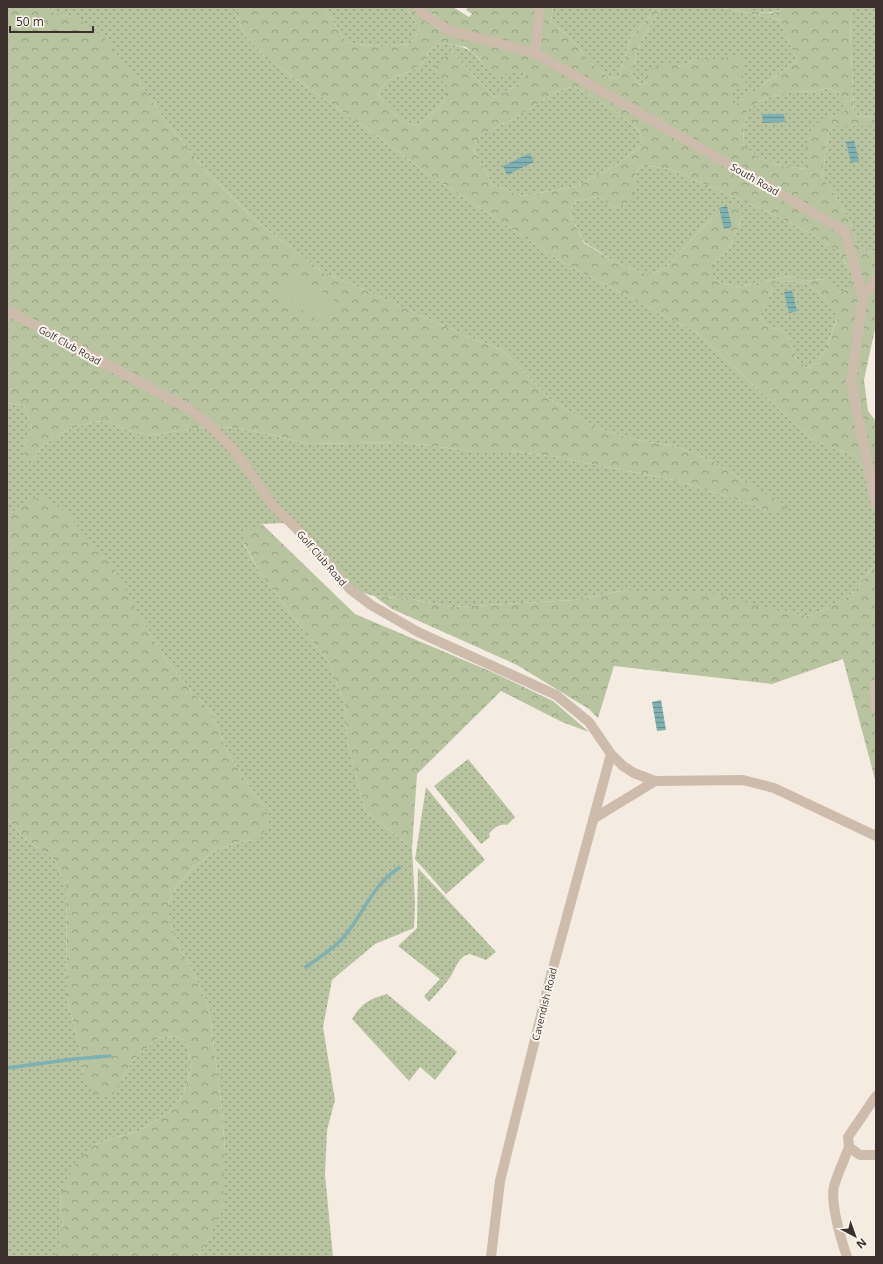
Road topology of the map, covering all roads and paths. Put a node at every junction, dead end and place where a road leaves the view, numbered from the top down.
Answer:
1 (418, 7) edge
2 (540, 7) edge
3 (535, 53) junction
4 (876, 280) edge
5 (863, 297) junction
6 (7, 310) edge
7 (876, 505) edge
8 (876, 684) edge
9 (876, 708) edge
10 (611, 754) junction
11 (655, 781) junction
12 (594, 819) junction
13 (876, 836) edge
14 (876, 1096) edge
15 (848, 1148) junction
16 (876, 1155) edge
17 (491, 1257) edge
18 (847, 1257) edge

1 - 3 street, South Road
2 - 3 street
3 - 5 street, South Road
4 - 5 street
5 - 7 street, South Road
6 - 10 street, Golf Club Road
8 - 9 street
10 - 11 street, Golf Club Road
10 - 12 street, Cavendish Road
11 - 12 street
11 - 13 street
12 - 17 street, Cavendish Road
14 - 15 street
15 - 16 street
15 - 18 street

